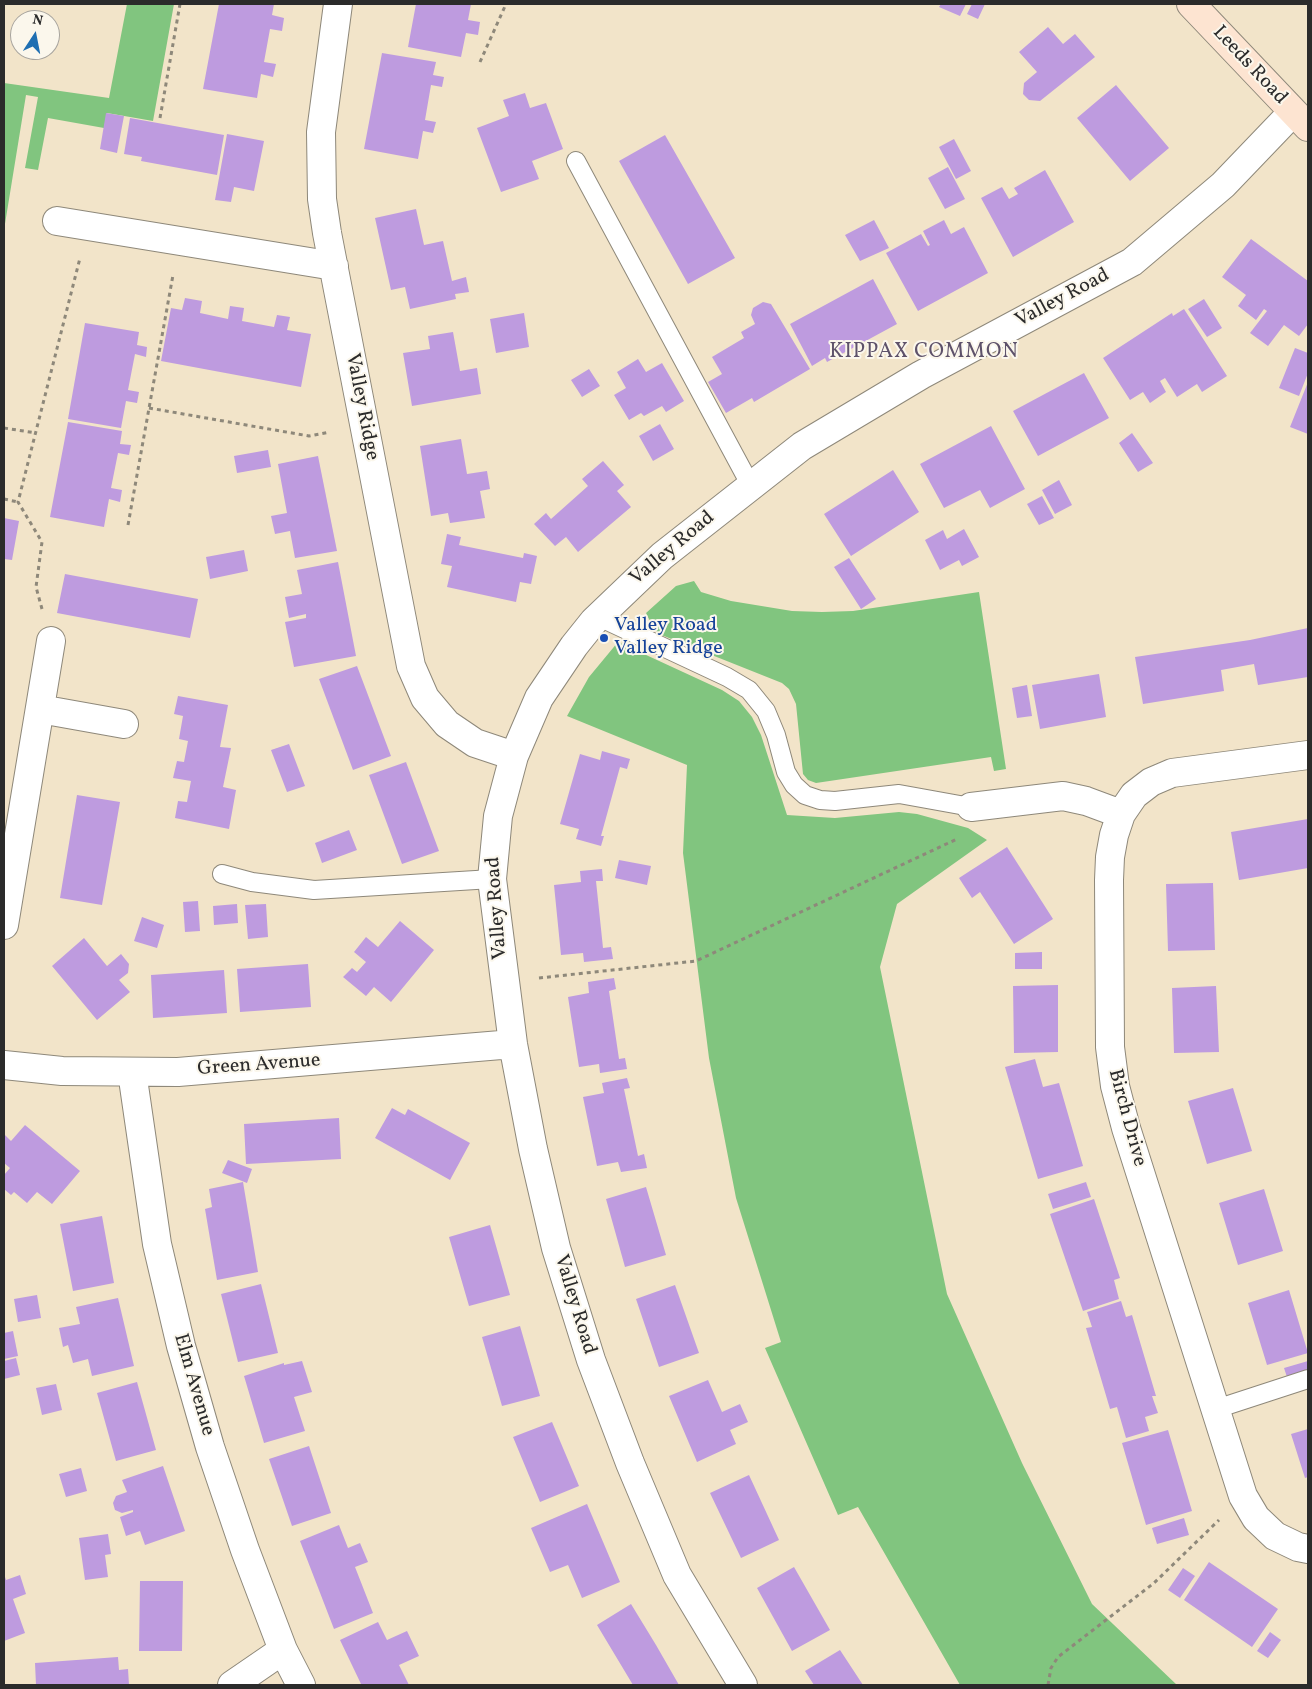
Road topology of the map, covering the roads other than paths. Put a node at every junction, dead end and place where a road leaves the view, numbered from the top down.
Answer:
1 (338, 4) edge
2 (1191, 4) edge
3 (1300, 120) edge
4 (576, 161) dead end
5 (57, 221) dead end
6 (334, 266) junction
7 (751, 486) junction
8 (599, 617) junction
9 (52, 641) road end
10 (40, 709) junction
11 (124, 724) dead end
12 (1308, 755) edge
13 (514, 756) junction
14 (971, 808) joint
15 (1121, 814) junction
16 (222, 874) dead end
17 (492, 879) junction
18 (4, 925) edge
19 (513, 1044) junction
20 (4, 1065) edge
21 (132, 1072) junction
22 (1308, 1379) edge
23 (1216, 1409) junction
24 (1308, 1549) edge
25 (284, 1650) junction
26 (232, 1685) edge
27 (302, 1685) edge
28 (743, 1685) edge

1 - 6 street, Valley Ridge
2 - 3 main road, Leeds Road
3 - 7 street, Valley Road
4 - 7 lane
5 - 6 street
6 - 13 street, Valley Ridge
7 - 8 street, Valley Road
8 - 13 street, Valley Road
8 - 14 lane
9 - 10 street
10 - 11 street
10 - 18 street
12 - 15 street, Birch Drive
13 - 17 street, Valley Road
14 - 15 street
15 - 23 street, Birch Drive
16 - 17 lane
17 - 19 street, Valley Road
19 - 21 street, Green Avenue
19 - 28 street, Valley Road
20 - 21 street, Green Avenue
21 - 25 street, Elm Avenue
22 - 23 lane
23 - 24 street, Birch Drive
25 - 26 street
25 - 27 street, Elm Avenue

